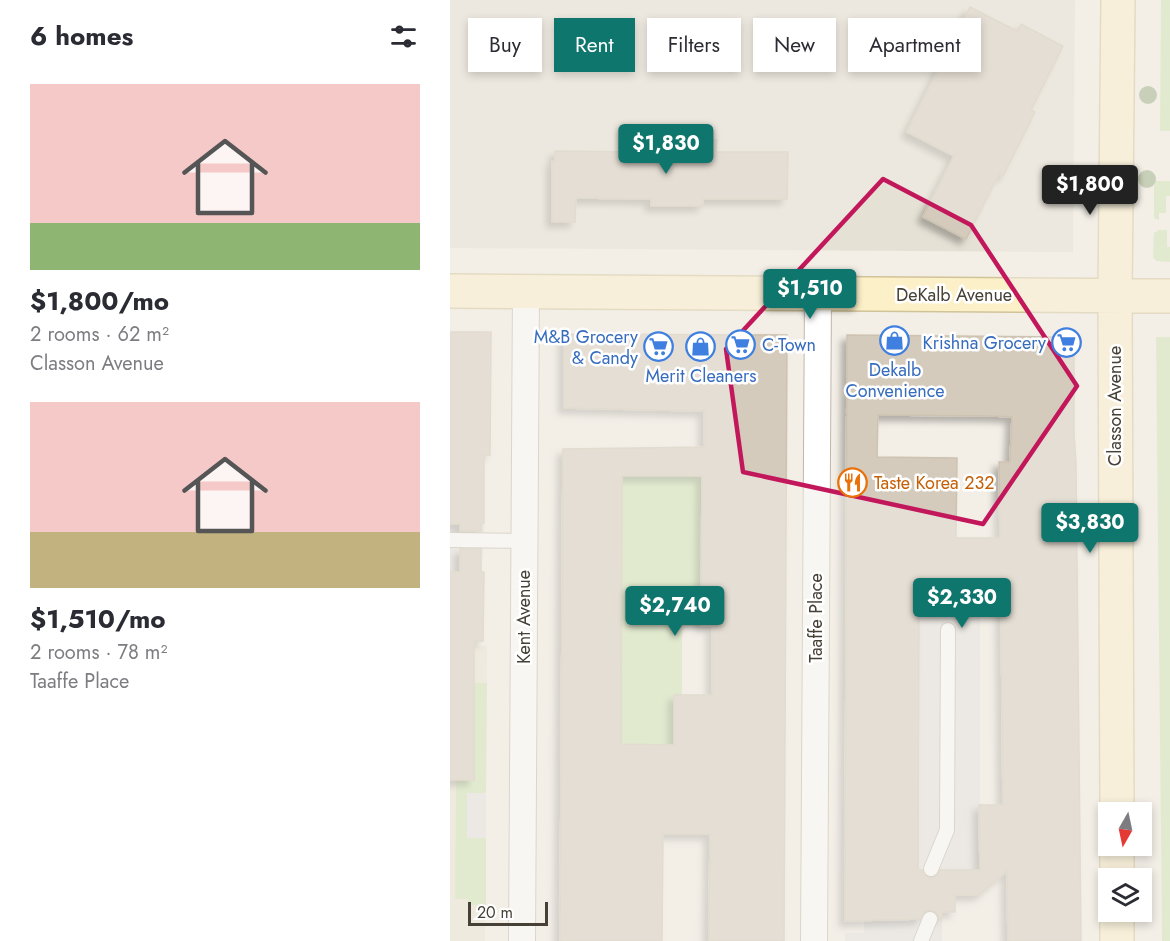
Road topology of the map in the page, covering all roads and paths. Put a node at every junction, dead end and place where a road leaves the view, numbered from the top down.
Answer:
1 (1118, 0) edge
2 (450, 291) edge
3 (526, 292) junction
4 (818, 294) junction
5 (1115, 295) junction
6 (1170, 296) edge
7 (450, 540) edge
8 (525, 541) junction
9 (948, 630) dead end
10 (1117, 802) edge
11 (931, 869) dead end
12 (930, 919) dead end
13 (1117, 922) edge
14 (522, 941) edge
15 (814, 941) edge
16 (921, 941) edge
17 (1118, 941) edge

1 - 5 street, Classon Avenue
2 - 3 street, DeKalb Avenue
3 - 4 street, DeKalb Avenue
3 - 8 street, Kent Avenue
4 - 5 street, DeKalb Avenue
4 - 15 street, Taaffe Place
5 - 6 street, DeKalb Avenue
5 - 10 street, Classon Avenue
7 - 8 lane
8 - 14 street, Kent Avenue
9 - 11 lane
12 - 16 lane
13 - 17 street

